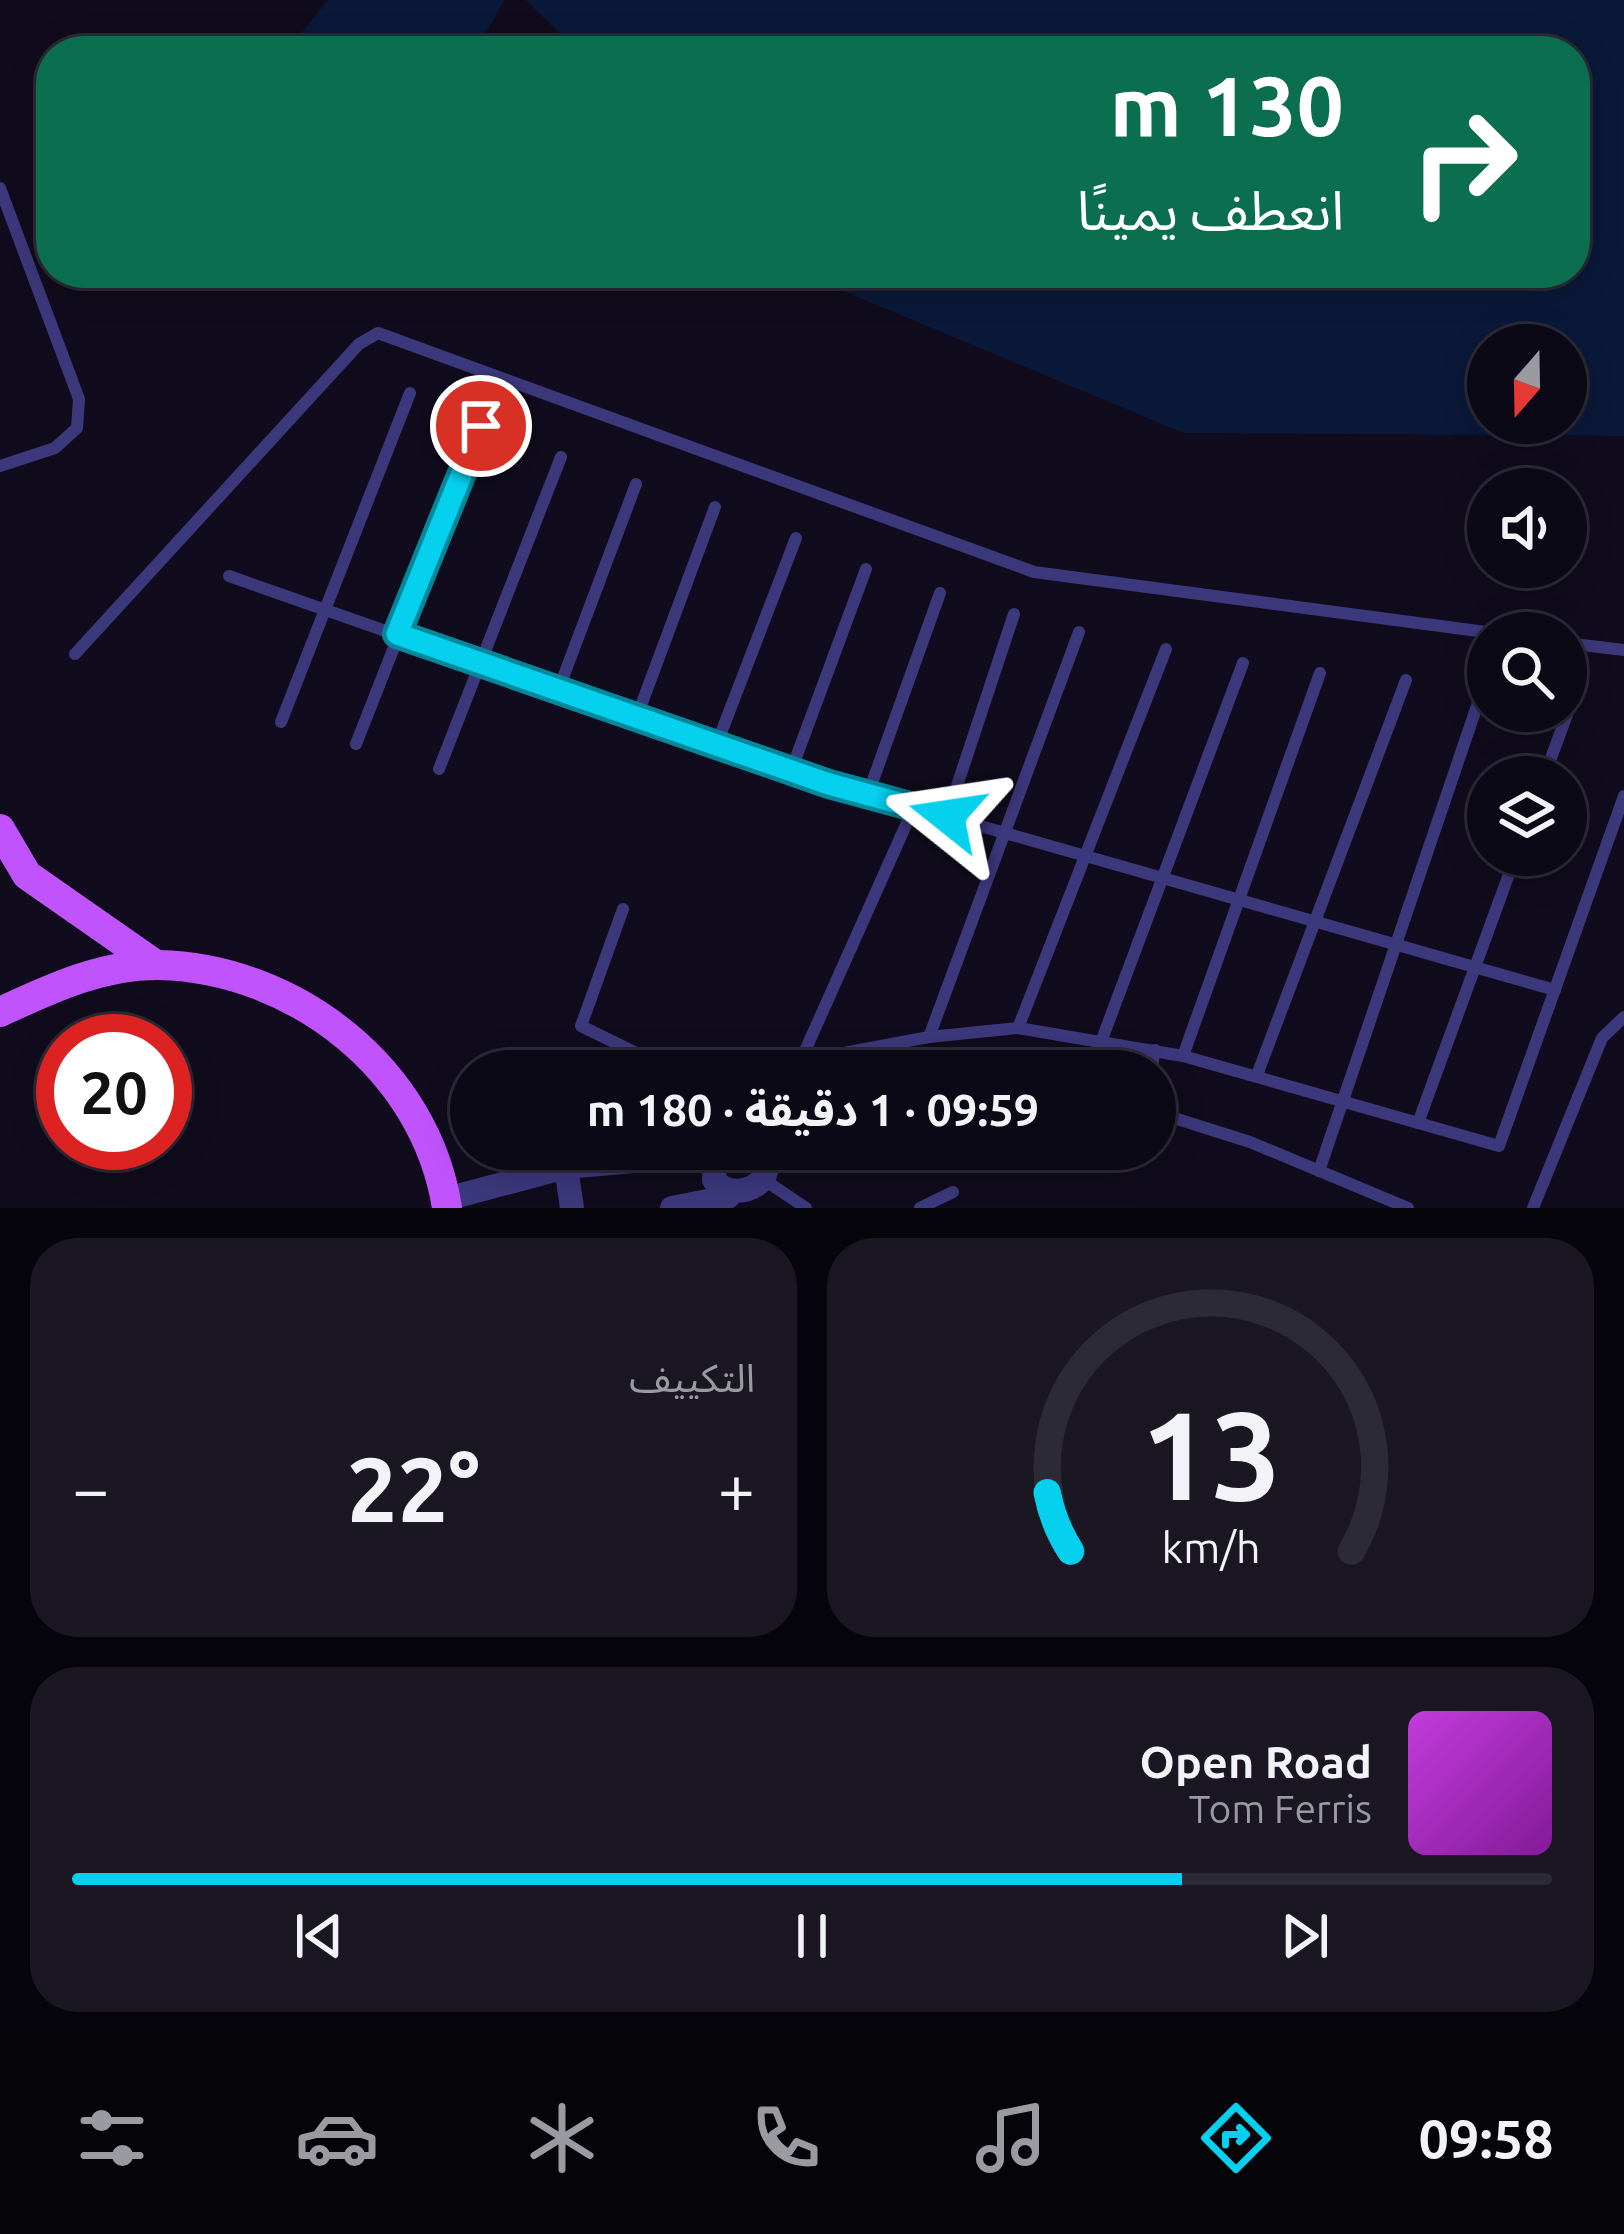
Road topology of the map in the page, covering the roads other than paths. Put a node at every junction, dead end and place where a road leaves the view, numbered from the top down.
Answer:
1 (0, 188) edge
2 (36, 284) edge
3 (37, 288) edge
4 (410, 393) dead end
5 (481, 426) dead end
6 (561, 458) dead end
7 (0, 466) edge
8 (636, 484) dead end
9 (716, 507) dead end
10 (796, 538) dead end
11 (866, 568) dead end
12 (229, 576) dead end
13 (940, 593) dead end
14 (322, 608) junction
15 (1014, 614) dead end
16 (1467, 630) edge
17 (1079, 632) dead end
18 (397, 634) junction
19 (1587, 646) edge
20 (1166, 650) dead end
21 (1624, 650) edge
22 (75, 654) dead end
23 (1244, 663) dead end
24 (478, 664) junction
25 (1320, 673) dead end
26 (1406, 680) dead end
27 (558, 691) junction
28 (636, 719) junction
29 (281, 722) dead end
30 (1468, 732) edge
31 (356, 744) dead end
32 (716, 746) junction
33 (439, 769) dead end
34 (791, 771) junction
35 (867, 796) junction
36 (1624, 796) edge
37 (914, 806) junction
38 (947, 816) junction
39 (0, 829) edge
40 (1003, 834) junction
41 (1087, 859) junction
42 (1508, 876) edge
43 (1162, 881) junction
44 (1238, 899) junction
45 (623, 909) dead end
46 (1315, 922) junction
47 (1393, 945) junction
48 (156, 965) junction
49 (1474, 969) junction
50 (1555, 990) junction
51 (0, 1012) edge
52 (1624, 1017) edge
53 (1018, 1028) junction
54 (929, 1036) junction
55 (1101, 1042) junction
56 (631, 1050) edge
57 (806, 1050) edge
58 (868, 1050) edge
59 (1155, 1050) edge
60 (1176, 1054) edge
61 (1184, 1056) junction
62 (1257, 1075) junction
63 (1343, 1100) junction
64 (1176, 1120) edge
65 (1418, 1123) junction
66 (556, 1170) edge
67 (566, 1170) edge
68 (717, 1170) edge
69 (765, 1170) edge
70 (1319, 1171) junction
71 (766, 1181) junction
72 (953, 1192) dead end
73 (728, 1197) junction
74 (447, 1204) edge
75 (572, 1208) edge
76 (672, 1208) edge
77 (806, 1208) edge
78 (920, 1208) edge
79 (1408, 1208) edge
80 (1533, 1208) edge

1 - 2 lane
3 - 7 lane
4 - 14 lane
5 - 18 lane
6 - 24 lane
8 - 27 lane
9 - 28 lane
10 - 32 lane
11 - 34 lane
12 - 14 lane
13 - 35 lane
14 - 18 lane
14 - 29 lane
15 - 38 lane
16 - 22 lane
17 - 40 lane
18 - 24 lane
18 - 31 lane
19 - 21 lane
20 - 41 lane
23 - 43 lane
24 - 27 lane
24 - 33 lane
25 - 44 lane
26 - 46 lane
27 - 28 lane
28 - 32 lane
30 - 47 lane
32 - 34 lane
34 - 35 lane
35 - 37 lane
36 - 50 lane
37 - 38 lane
37 - 57 lane
38 - 40 lane
39 - 48 main road
40 - 41 lane
40 - 54 lane
41 - 43 lane
41 - 53 lane
42 - 49 lane
43 - 44 lane
43 - 55 lane
44 - 46 lane
44 - 61 lane
45 - 56 lane
46 - 47 lane
46 - 62 lane
47 - 49 lane
47 - 63 lane
48 - 51 main road
48 - 74 main road
49 - 50 lane
49 - 65 lane
50 - 65 lane
52 - 80 lane
53 - 54 lane
53 - 55 lane
54 - 58 lane
55 - 59 lane
60 - 61 lane
61 - 62 lane
62 - 63 lane
63 - 65 lane
63 - 70 lane
64 - 70 lane
66 - 74 street
67 - 75 street
68 - 73 street
69 - 71 street
70 - 79 lane
71 - 73 street
71 - 77 lane
72 - 78 lane
73 - 76 street

